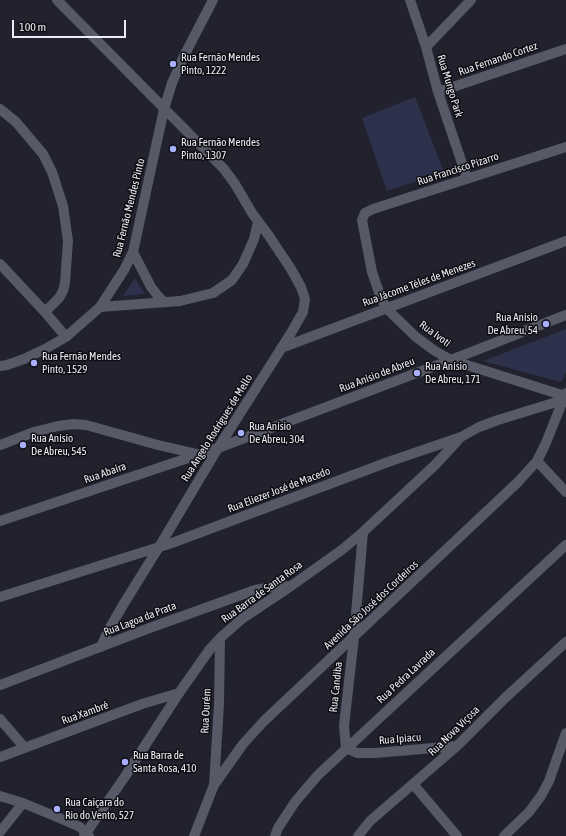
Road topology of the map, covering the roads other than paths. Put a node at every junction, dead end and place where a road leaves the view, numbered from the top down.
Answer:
1 (57, 0) edge
2 (213, 0) edge
3 (410, 0) edge
4 (471, 0) edge
5 (426, 47) junction
6 (566, 49) edge
7 (438, 92) junction
8 (0, 109) edge
9 (164, 109) junction
10 (566, 147) edge
11 (467, 178) junction
12 (362, 220) joint
13 (258, 222) junction
14 (566, 241) edge
15 (132, 252) junction
16 (0, 264) edge
17 (164, 302) junction
18 (100, 307) junction
19 (386, 308) junction
20 (46, 312) junction
21 (566, 315) edge
22 (66, 337) junction
23 (281, 348) junction
24 (451, 360) junction
25 (0, 366) edge
26 (565, 396) edge
27 (461, 437) junction
28 (0, 445) edge
29 (218, 448) junction
30 (198, 454) junction
31 (537, 461) junction
32 (566, 492) edge
33 (0, 521) edge
34 (363, 532) junction
35 (566, 545) edge
36 (159, 547) junction
37 (292, 586) junction
38 (0, 597) edge
39 (354, 637) junction
40 (220, 638) junction
41 (566, 642) edge
42 (101, 647) junction
43 (0, 685) edge
44 (179, 694) junction
45 (0, 719) edge
46 (566, 733) edge
47 (457, 746) junction
48 (25, 748) junction
49 (346, 748) junction
50 (0, 757) edge
51 (413, 784) junction
52 (214, 786) junction
53 (0, 796) edge
54 (23, 803) junction
55 (0, 832) edge
56 (86, 835) edge
57 (194, 836) edge
58 (275, 836) edge
59 (358, 836) edge
60 (457, 836) edge
61 (504, 836) edge

1 - 9 street, Rua Angelo Rodrigues de Mello
2 - 9 street, Rua Fernão Mendes Pinto
3 - 5 street, Rua Mungo Park
4 - 5 street
5 - 7 street, Rua Mungo Park
6 - 7 street, Rua Fernando Cortez
7 - 11 street, Rua Mungo Park
8 - 20 street
9 - 13 street, Rua Angelo Rodrigues de Mello
9 - 15 street, Rua Fernão Mendes Pinto
10 - 11 street, Rua Francisco Pizarro
11 - 12 street, Rua Francisco Pizarro
12 - 19 street, Rua Ivoti
13 - 17 street
13 - 23 street, Rua Angelo Rodrigues de Mello
14 - 19 street, Rua Jácome Téles de Menezes
15 - 17 street
15 - 18 street, Rua Fernão Mendes Pinto
16 - 20 street
17 - 18 street
18 - 22 street, Rua Fernão Mendes Pinto
19 - 23 street, Rua Jácome Téles de Menezes
19 - 24 street, Rua Ivoti
20 - 22 street
21 - 24 street, Rua Anísio de Abreu
22 - 25 street, Rua Fernão Mendes Pinto
23 - 29 street, Rua Angelo Rodrigues de Mello
24 - 26 street, Rua Ivoti
24 - 29 street, Rua Anísio de Abreu
26 - 27 street, Rua Eliezer José de Macedo
26 - 31 street, Avenida São José dos Cordeiros
27 - 34 street, Rua Barra de Santa Rosa
27 - 36 street, Rua Eliezer José de Macedo
28 - 30 street
29 - 30 street, Rua Abaíra
29 - 36 street, Rua Angelo Rodrigues de Mello
30 - 33 street, Rua Abaíra
31 - 32 street
31 - 39 street, Avenida São José dos Cordeiros
34 - 37 street, Rua Barra de Santa Rosa
34 - 39 street, Rua Candiba
35 - 49 street, Rua Pedra Lavrada
36 - 38 street, Rua Eliezer José de Macedo
36 - 42 street, Rua Angelo Rodrigues de Mello
37 - 40 street, Rua Barra de Santa Rosa
37 - 42 street, Rua Lagoa da Prata
39 - 49 street, Rua Candiba
39 - 52 street, Avenida São José dos Cordeiros
40 - 44 street, Rua Barra de Santa Rosa
40 - 52 street, Rua Ourém
41 - 47 street, Rua Nova Viçosa
42 - 43 street, Rua Lagoa da Prata
44 - 48 street, Rua Xambré
44 - 56 street, Rua Barra de Santa Rosa
45 - 48 street
46 - 61 street
47 - 49 street, Rua Ipiacu
47 - 51 street, Rua Nova Viçosa
48 - 50 street, Rua Xambré
49 - 58 street, Rua Pedra Lavrada
51 - 59 street, Rua Nova Viçosa
51 - 60 street
52 - 57 street, Avenida São José dos Cordeiros
53 - 54 street
54 - 55 street
54 - 56 street

